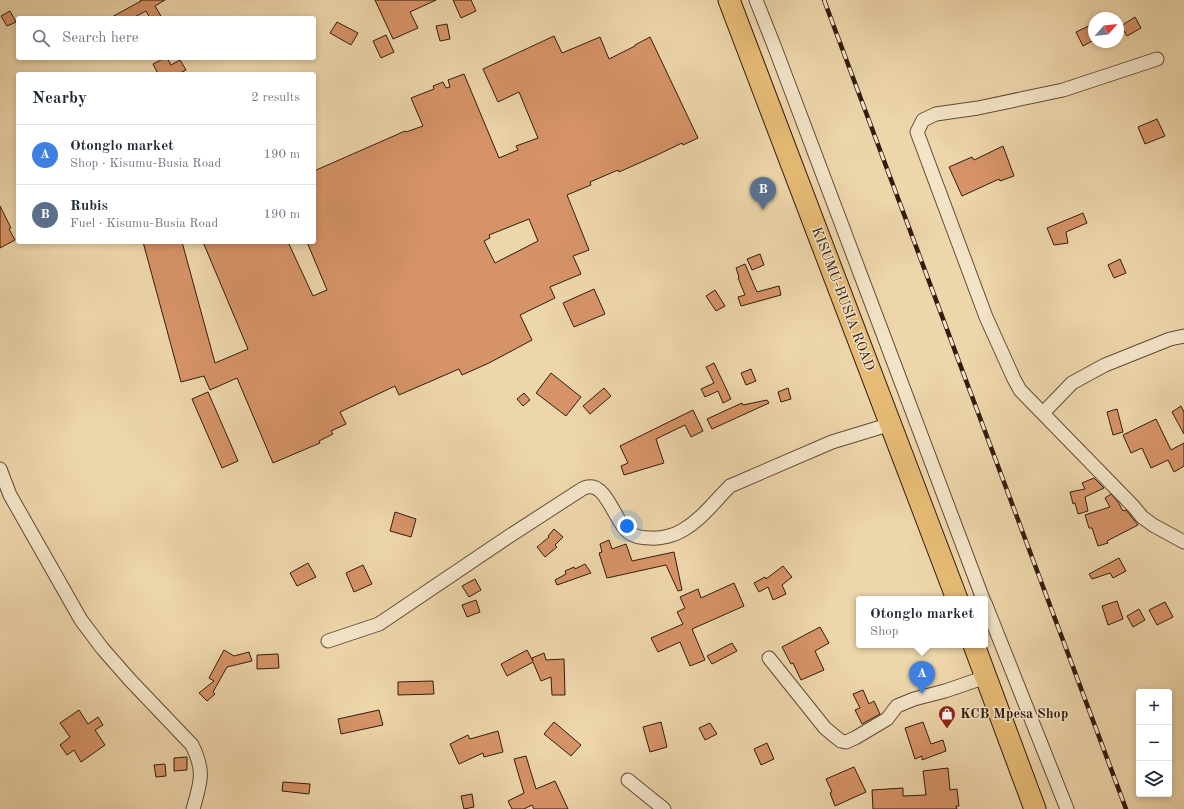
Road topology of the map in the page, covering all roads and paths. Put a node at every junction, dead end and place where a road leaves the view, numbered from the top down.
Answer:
1 (729, 0) edge
2 (756, 0) edge
3 (1157, 59) dead end
4 (1184, 336) edge
5 (1043, 413) junction
6 (891, 424) junction
7 (0, 470) edge
8 (1184, 542) edge
9 (955, 596) edge
10 (983, 596) edge
11 (988, 611) edge
12 (328, 641) dead end
13 (975, 648) edge
14 (769, 658) dead end
15 (986, 677) junction
16 (628, 780) dead end
17 (193, 809) edge
18 (664, 809) edge
19 (1035, 809) edge
20 (1067, 809) edge

1 - 6 highway, KISUMU-BUSIA ROAD
2 - 10 street
3 - 5 street
4 - 5 street
5 - 8 street
6 - 9 highway, KISUMU-BUSIA ROAD
6 - 12 street
7 - 17 street
11 - 20 street
13 - 15 highway
14 - 15 street
15 - 19 highway
16 - 18 street

